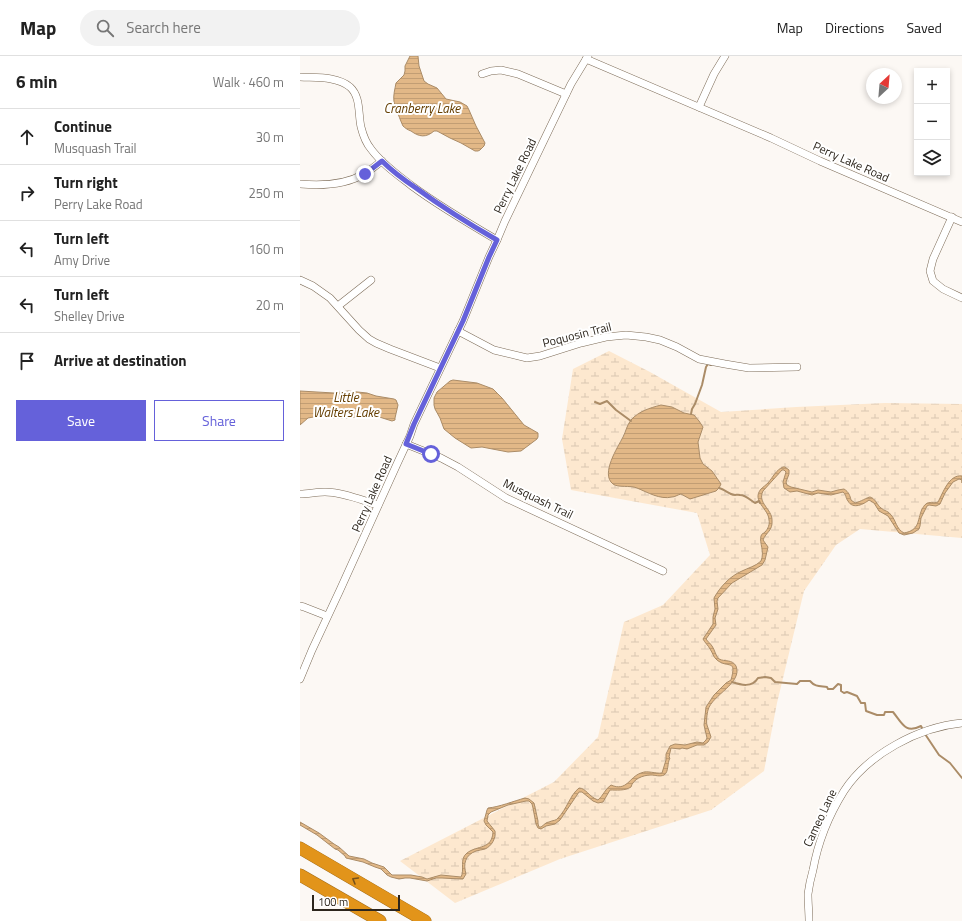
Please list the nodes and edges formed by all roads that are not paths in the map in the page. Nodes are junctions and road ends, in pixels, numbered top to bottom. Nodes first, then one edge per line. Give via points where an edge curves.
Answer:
1 (725, 56) edge
2 (587, 58) edge
3 (482, 74) dead end
4 (300, 76) edge
5 (566, 94) junction
6 (699, 107) junction
7 (382, 161) junction
8 (300, 184) edge
9 (952, 217) junction
10 (962, 222) edge
11 (497, 240) junction
12 (300, 280) edge
13 (371, 280) dead end
14 (962, 298) edge
15 (338, 306) junction
16 (458, 331) junction
17 (797, 367) dead end
18 (440, 368) junction
19 (406, 444) junction
20 (300, 494) edge
21 (378, 505) junction
22 (663, 571) dead end
23 (300, 606) edge
24 (327, 616) junction
25 (300, 679) edge
26 (962, 723) edge
27 (300, 848) edge
28 (300, 875) edge
29 (380, 921) edge
30 (425, 921) edge
31 (810, 921) edge

1 - 6 street
2 - 5 street, Perry Lake Road
2 - 6 street, Perry Lake Road
3 - 5 street via 506,71
4 - 7 street via 343,82 355,92 361,128 371,149
5 - 11 street, Perry Lake Road
6 - 9 street, Perry Lake Road
7 - 8 street via 365,174 349,181
7 - 11 street via 431,199
9 - 10 street, Perry Lake Road
9 - 14 street via 930,271 933,281
11 - 16 street, Perry Lake Road
12 - 15 street via 323,292
13 - 15 street
15 - 18 street via 369,339
16 - 17 street, Poquosin Trail via 494,350 527,358 606,337 626,335 660,340 699,358 725,364 749,368
16 - 18 street, Perry Lake Road
18 - 19 street, Perry Lake Road
19 - 21 street, Perry Lake Road
19 - 22 street, Musquash Trail via 458,467 506,498
20 - 21 street via 335,493
21 - 24 street, Perry Lake Road
23 - 24 street
24 - 25 street, Perry Lake Road
26 - 31 street, Cameo Lane via 920,733 902,742 863,769 844,791 815,854 808,893
30 -> 27 highway
28 - 29 highway

